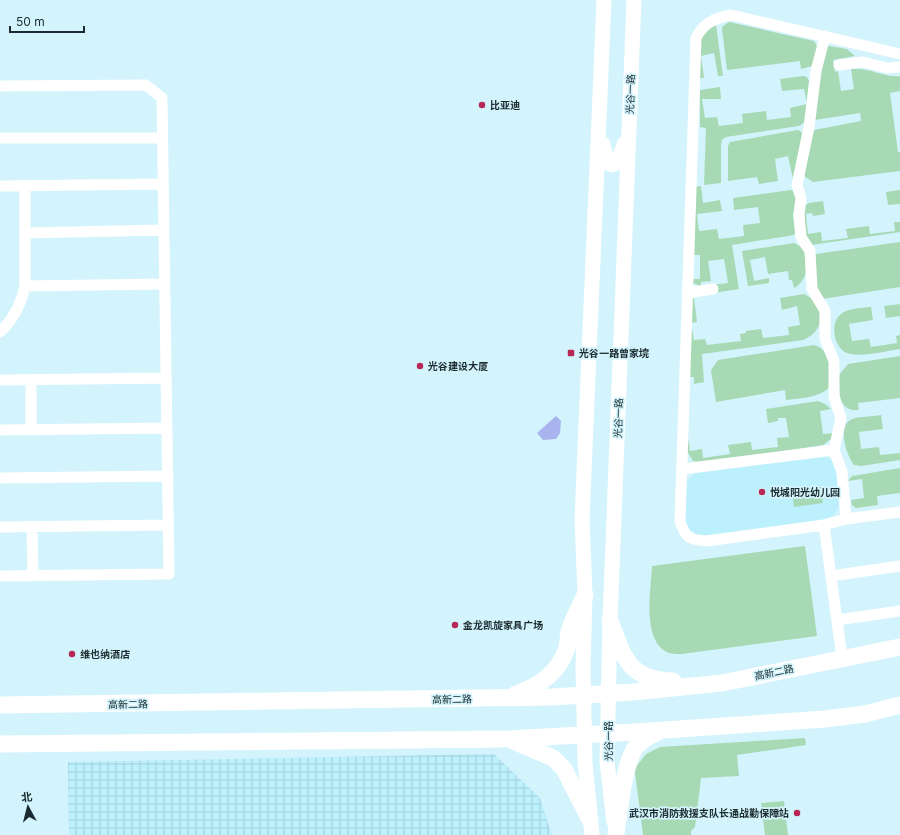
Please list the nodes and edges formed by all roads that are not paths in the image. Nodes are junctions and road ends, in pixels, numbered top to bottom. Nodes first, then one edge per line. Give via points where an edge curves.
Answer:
1 (604, 0) edge
2 (634, 0) edge
3 (825, 36) junction
4 (900, 54) edge
5 (838, 65) dead end
6 (900, 67) edge
7 (0, 86) edge
8 (600, 121) junction
9 (629, 121) junction
10 (0, 138) edge
11 (162, 138) junction
12 (163, 184) junction
13 (25, 185) junction
14 (0, 186) edge
15 (164, 230) junction
16 (25, 233) junction
17 (165, 284) junction
18 (25, 286) junction
19 (713, 289) dead end
20 (687, 293) junction
21 (0, 332) edge
22 (166, 378) junction
23 (0, 380) edge
24 (31, 380) junction
25 (167, 428) junction
26 (0, 430) edge
27 (31, 430) junction
28 (834, 450) junction
29 (682, 469) junction
30 (168, 476) junction
31 (0, 478) edge
32 (900, 512) edge
33 (846, 519) junction
34 (168, 525) junction
35 (824, 525) junction
36 (32, 526) junction
37 (0, 527) edge
38 (900, 566) edge
39 (0, 576) edge
40 (32, 576) junction
41 (831, 576) junction
42 (585, 595) junction
43 (900, 611) edge
44 (837, 620) junction
45 (610, 621) junction
46 (900, 647) edge
47 (842, 658) junction
48 (722, 683) junction
49 (608, 694) junction
50 (583, 696) junction
51 (506, 698) junction
52 (0, 705) edge
53 (900, 705) edge
54 (663, 729) junction
55 (608, 734) junction
56 (584, 735) junction
57 (507, 739) junction
58 (0, 744) edge
59 (591, 827) edge
60 (616, 834) edge

1 - 8 main road
2 - 9 main road, 光谷一路
3 - 4 street
3 - 20 street via 731,15 718,18 700,29 696,38
3 - 28 street via 816,71 798,185 802,198 799,216 801,237 810,250 812,289 825,311 825,339 834,361 834,396 841,418
5 - 6 street via 863,62 887,68
7 - 11 street via 146,85 162,98
8 - 9 main road via 607,162 612,165 618,162 623,150
8 - 42 main road via 582,520
9 - 45 main road, 光谷一路
10 - 11 street
11 - 12 street
12 - 13 street
12 - 15 street
13 - 14 street
13 - 16 street
15 - 16 street
15 - 17 street
16 - 18 street
17 - 18 street
17 - 22 street
18 - 21 street via 18,310
19 - 20 street
20 - 29 street
22 - 24 street
22 - 25 street
23 - 24 street
24 - 27 street
25 - 27 street
25 - 30 street
26 - 27 street
28 - 29 street
28 - 33 street via 842,472
29 - 35 street via 680,521 683,532 693,540 707,541
30 - 31 street
30 - 34 street
32 - 33 street
33 - 35 street
34 - 36 street
34 - 40 street via 169,574
35 - 41 street
36 - 37 street
36 - 40 street
38 - 41 street
39 - 40 street
41 - 44 street
42 - 50 main road
42 - 51 main road via 569,632 567,647 559,666 532,689
43 - 44 street
44 - 47 street
45 - 48 main road via 624,659 638,673 658,681
45 - 49 main road, 光谷一路
46 - 47 main road, 高新二路
47 - 48 main road, 高新二路
48 - 49 main road, 高新二路
49 - 50 main road, 高新二路
49 - 55 main road, 光谷一路
50 - 51 main road, 高新二路
50 - 56 main road
51 - 52 main road, 高新二路
53 - 54 main road via 865,714 825,719
54 - 55 main road
54 - 60 main road via 644,739 635,748 628,763
55 - 56 main road
55 - 60 main road, 光谷一路 via 607,762
56 - 57 main road
56 - 59 main road
57 - 58 main road
57 - 59 main road via 553,758 564,769

